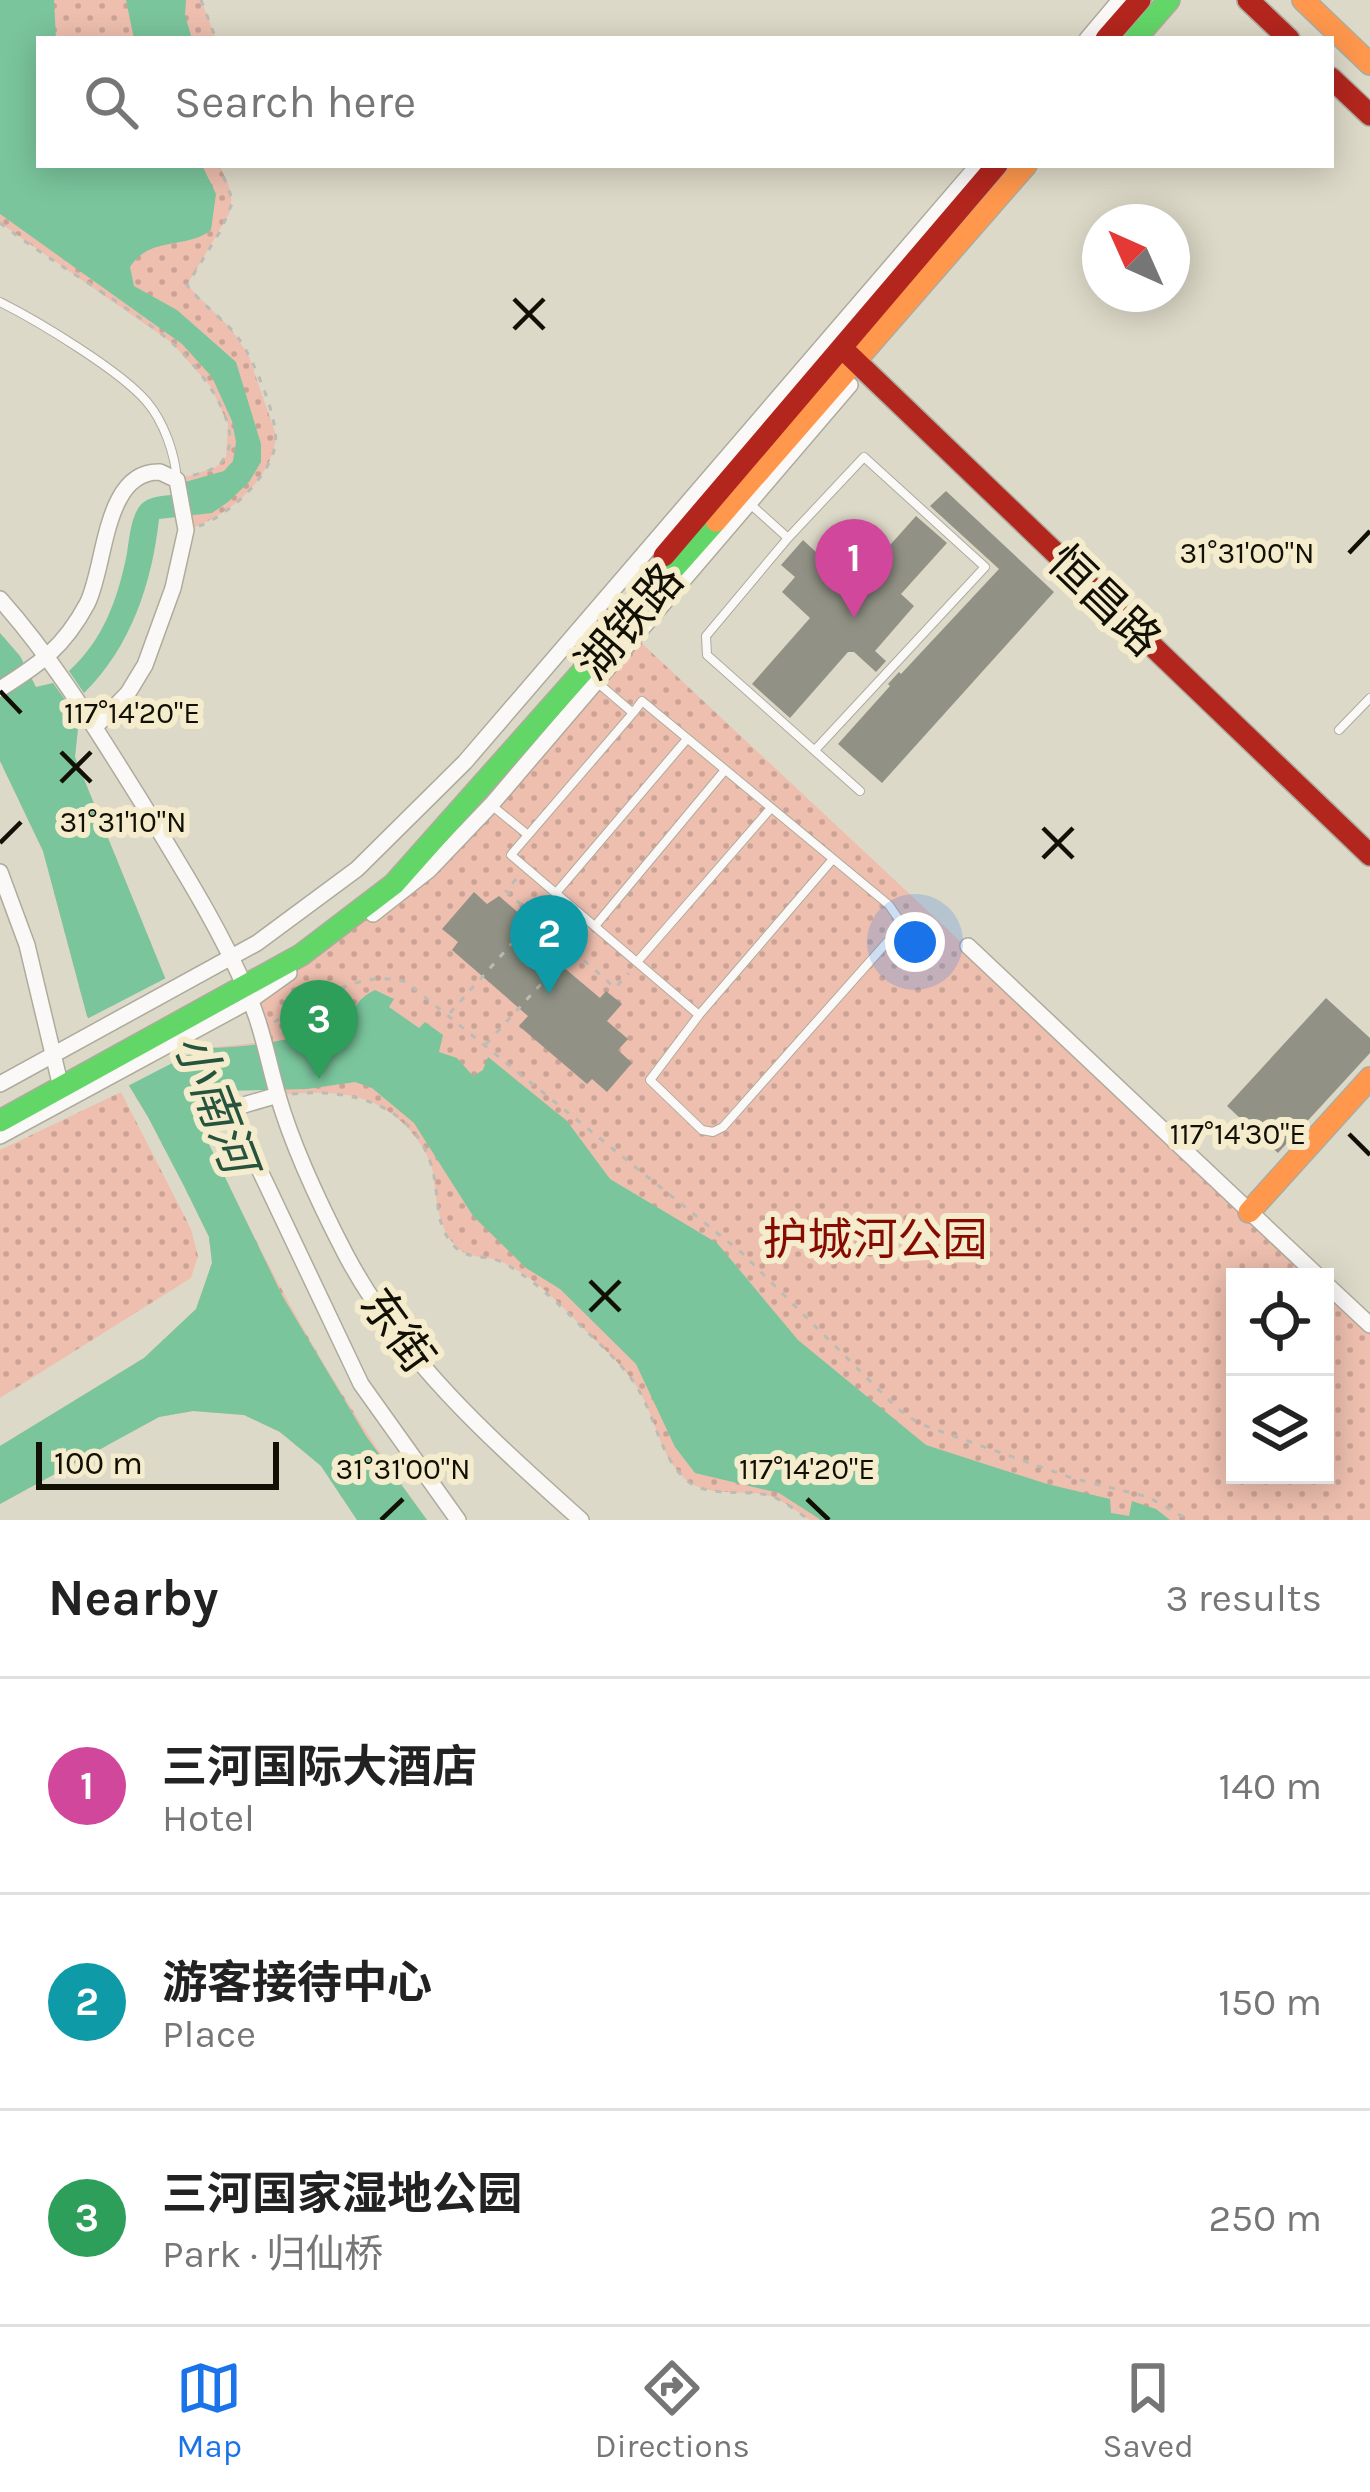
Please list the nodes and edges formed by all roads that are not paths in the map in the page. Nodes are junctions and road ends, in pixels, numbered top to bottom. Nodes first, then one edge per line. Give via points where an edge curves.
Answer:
1 (1120, 0) edge
2 (1140, 0) edge
3 (1169, 0) edge
4 (1184, 0) edge
5 (1247, 0) edge
6 (1303, 0) edge
7 (1090, 36) edge
8 (1109, 36) edge
9 (1138, 36) edge
10 (1153, 36) edge
11 (1286, 36) edge
12 (1370, 64) edge
13 (1334, 81) edge
14 (1370, 115) edge
15 (975, 168) edge
16 (995, 168) edge
17 (1023, 168) edge
18 (1038, 168) edge
19 (0, 302) edge
20 (853, 359) junction
21 (177, 480) junction
22 (744, 499) junction
23 (788, 538) junction
24 (0, 599) edge
25 (49, 658) junction
26 (585, 672) junction
27 (0, 689) edge
28 (1370, 698) edge
29 (633, 713) junction
30 (95, 727) junction
31 (1339, 730) dead end
32 (688, 738) junction
33 (814, 750) junction
34 (725, 770) junction
35 (860, 791) dead end
36 (478, 794) junction
37 (771, 808) junction
38 (528, 835) junction
39 (1370, 855) edge
40 (833, 859) junction
41 (0, 872) edge
42 (556, 893) junction
43 (595, 926) junction
44 (968, 946) dead end
45 (638, 962) junction
46 (241, 981) junction
47 (188, 1011) junction
48 (699, 1015) junction
49 (53, 1054) junction
50 (90, 1075) junction
51 (1370, 1078) edge
52 (59, 1079) junction
53 (0, 1084) edge
54 (278, 1095) junction
55 (0, 1111) edge
56 (0, 1121) edge
57 (0, 1136) edge
58 (1249, 1212) junction
59 (1309, 1268) edge
60 (1334, 1291) edge
61 (1370, 1325) edge
62 (458, 1520) edge
63 (581, 1520) edge

1 - 7 street
2 - 8 main road
3 - 9 main road
4 - 10 street
5 - 11 main road
6 - 12 main road
13 - 14 main road
15 - 46 street via 465,761 357,869 256,943
16 - 20 main road, 湖铁路
17 - 20 main road, 湖铁路
18 - 20 street
19 - 21 lane via 144,398
20 - 22 main road, 湖铁路
20 - 26 main road, 湖铁路
20 - 39 main road, 恒昌路
21 - 25 street via 151,472 118,499 99,577
21 - 30 street via 186,530 173,588 145,665
22 - 23 lane
22 - 26 main road, 湖铁路
23 - 33 lane via 705,646
23 - 33 lane via 864,457 985,567
24 - 25 street, 东街
25 - 27 street
25 - 30 street, 东街
26 - 29 lane
26 - 36 main road, 湖铁路
26 - 36 street
28 - 31 lane
29 - 32 lane via 642,701
29 - 38 lane
30 - 46 street, 东街
32 - 34 lane
32 - 42 lane
33 - 35 lane
34 - 37 lane
34 - 43 lane
36 - 38 lane
36 - 46 main road, 湖铁路
36 - 46 street via 403,893
37 - 40 lane
37 - 45 lane
38 - 42 lane via 511,854
40 - 48 lane
40 - 48 lane via 896,911 897,931 711,1132 650,1080
41 - 49 street
42 - 43 lane
43 - 45 lane
44 - 58 street
45 - 48 lane
46 - 47 main road, 湖铁路
46 - 47 street
46 - 54 street, 东街
47 - 49 street
47 - 50 main road, 湖铁路
49 - 52 street
49 - 53 street
50 - 52 main road
50 - 56 main road
50 - 57 street
51 - 58 main road
52 - 55 main road
54 - 62 street via 233,1114 361,1384
54 - 63 street, 东街 via 348,1259 416,1359
58 - 59 street
60 - 61 street

